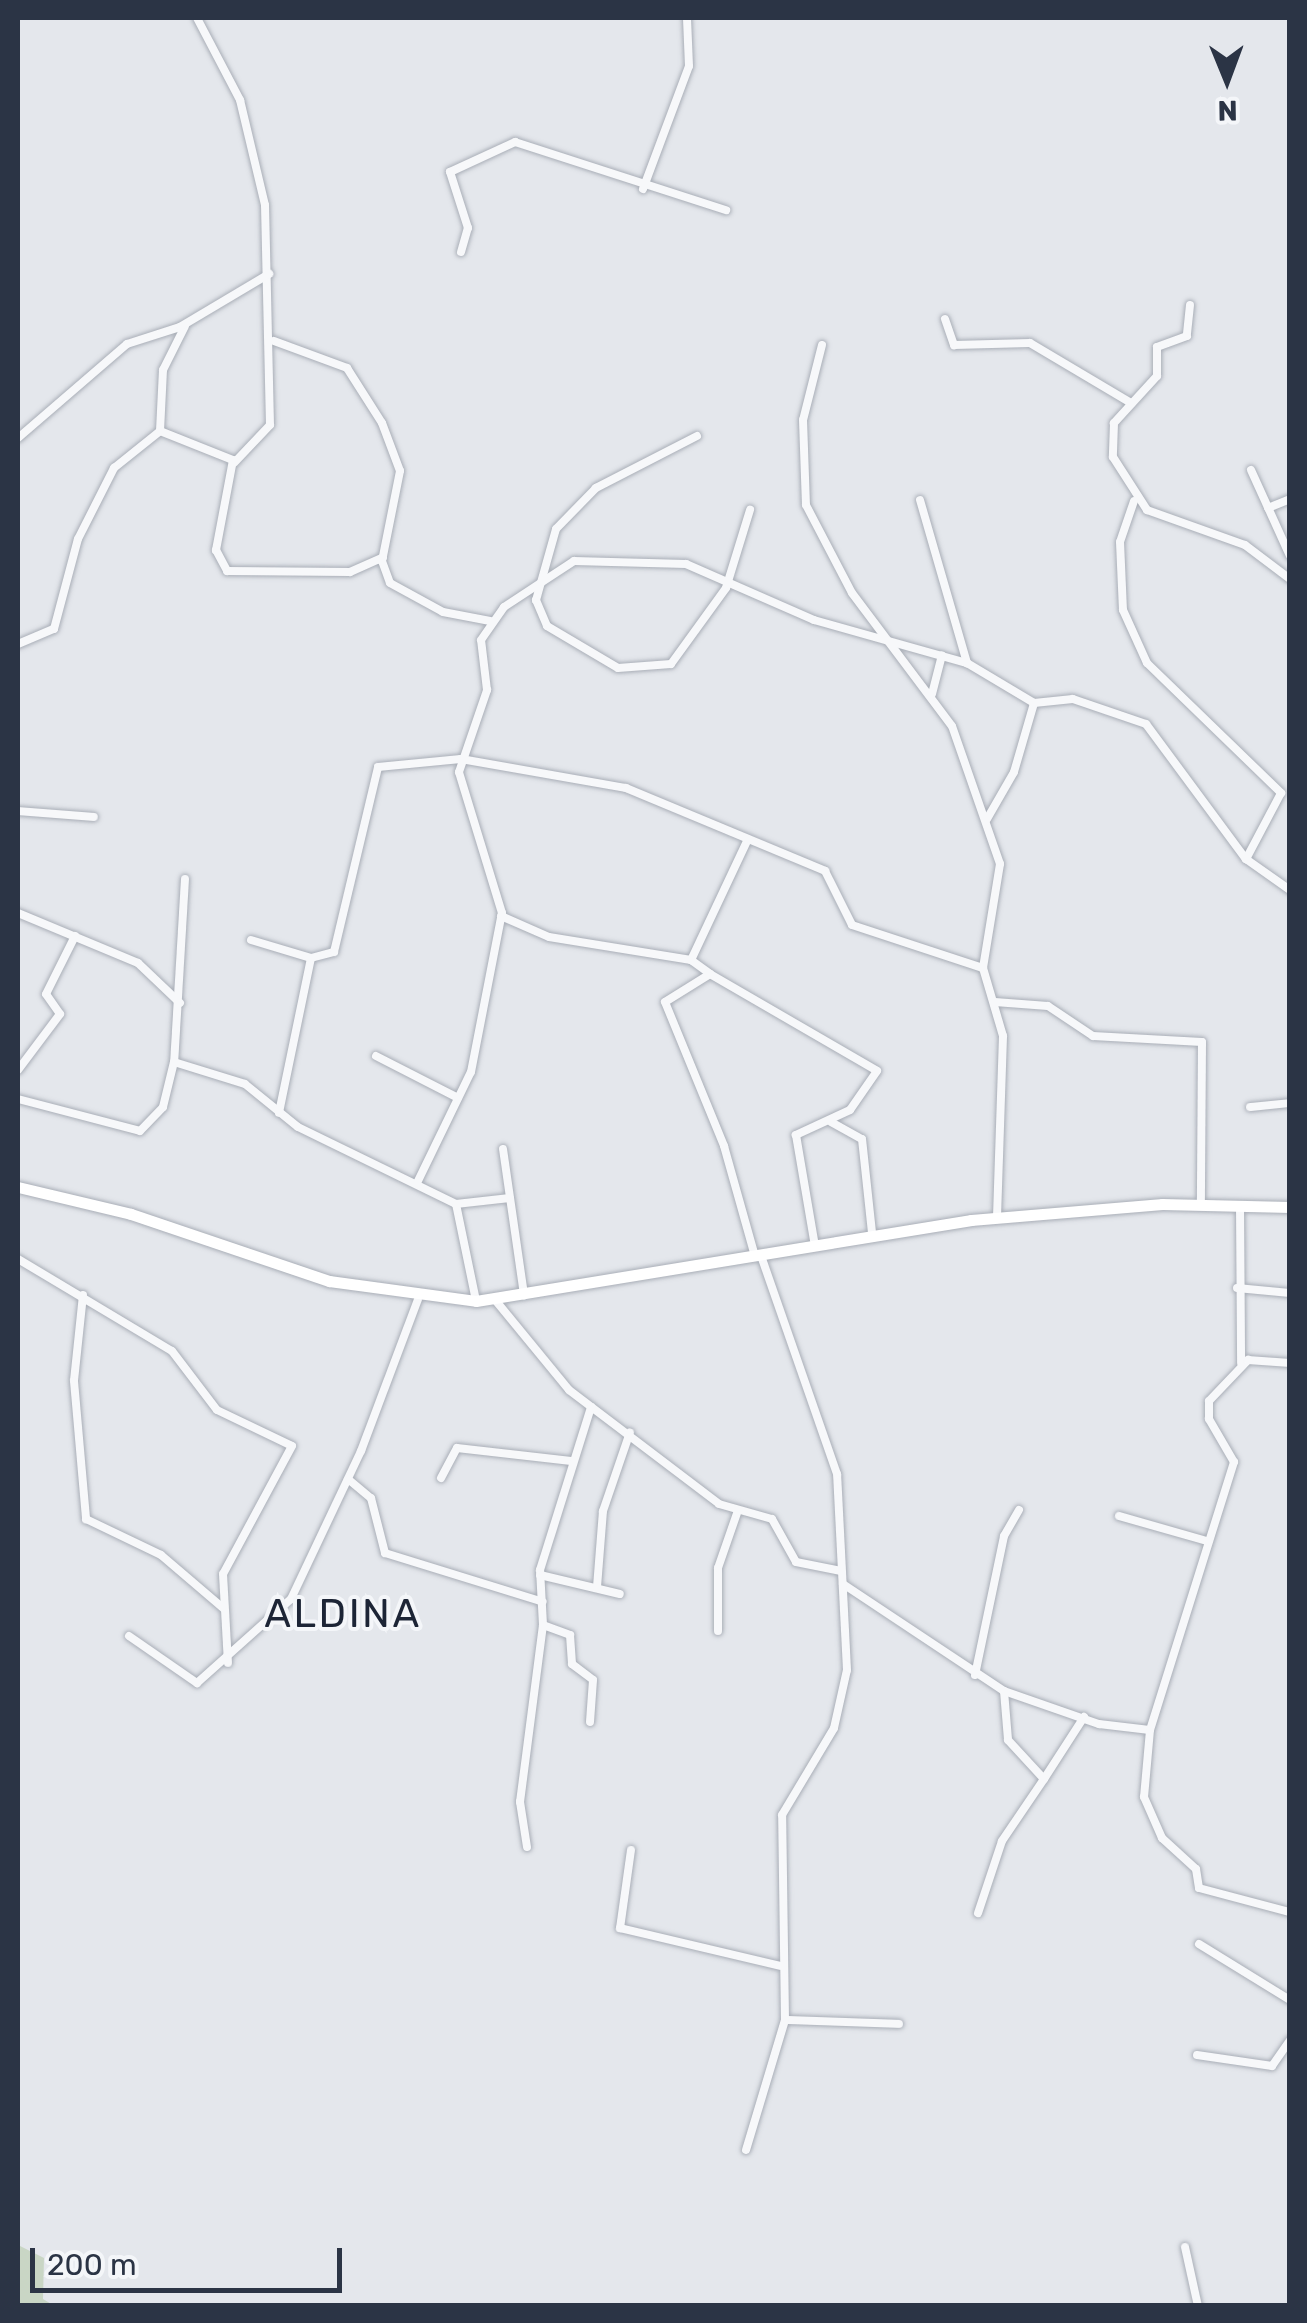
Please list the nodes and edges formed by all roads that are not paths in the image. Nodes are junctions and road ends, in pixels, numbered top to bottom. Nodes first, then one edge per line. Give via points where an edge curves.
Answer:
1 (197, 18) edge
2 (687, 18) edge
3 (644, 190) junction
4 (726, 210) dead end
5 (462, 252) dead end
6 (269, 274) junction
7 (1190, 305) dead end
8 (945, 319) dead end
9 (186, 324) junction
10 (274, 341) junction
11 (822, 345) dead end
12 (1132, 403) junction
13 (160, 430) junction
14 (697, 436) dead end
15 (18, 438) edge
16 (234, 464) junction
17 (1250, 470) dead end
18 (1290, 499) edge
19 (920, 500) dead end
20 (1134, 500) junction
21 (1268, 508) junction
22 (750, 510) dead end
23 (1290, 556) edge
24 (383, 557) junction
25 (729, 576) junction
26 (1290, 579) edge
27 (538, 581) junction
28 (490, 621) junction
29 (891, 641) junction
30 (18, 644) edge
31 (942, 655) junction
32 (967, 663) junction
33 (932, 694) junction
34 (1034, 702) junction
35 (462, 759) junction
36 (18, 811) edge
37 (94, 818) dead end
38 (987, 819) junction
39 (748, 839) junction
40 (1246, 859) junction
41 (185, 878) dead end
42 (1290, 890) edge
43 (18, 913) edge
44 (501, 916) junction
45 (75, 936) junction
46 (251, 940) dead end
47 (311, 958) junction
48 (691, 960) junction
49 (983, 968) junction
50 (710, 974) junction
51 (995, 1002) junction
52 (180, 1003) junction
53 (376, 1056) dead end
54 (174, 1062) junction
55 (18, 1070) edge
56 (458, 1098) junction
57 (18, 1099) edge
58 (1290, 1104) edge
59 (1250, 1107) dead end
60 (280, 1113) junction
61 (831, 1122) junction
62 (503, 1149) dead end
63 (417, 1183) junction
64 (18, 1188) edge
65 (510, 1198) junction
66 (1201, 1203) junction
67 (456, 1204) junction
68 (1240, 1206) junction
69 (1290, 1208) edge
70 (997, 1217) junction
71 (872, 1233) junction
72 (815, 1246) junction
73 (18, 1259) edge
74 (759, 1260) junction
75 (1237, 1288) junction
76 (1290, 1294) edge
77 (524, 1295) junction
78 (83, 1296) junction
79 (418, 1299) junction
80 (476, 1301) junction
81 (496, 1301) junction
82 (1241, 1363) junction
83 (1290, 1364) edge
84 (591, 1407) junction
85 (630, 1432) junction
86 (571, 1460) junction
87 (442, 1478) dead end
88 (348, 1480) junction
89 (1020, 1510) dead end
90 (737, 1514) junction
91 (1118, 1516) dead end
92 (1207, 1541) junction
93 (840, 1571) junction
94 (540, 1575) junction
95 (842, 1584) junction
96 (597, 1588) junction
97 (620, 1594) dead end
98 (543, 1602) junction
99 (223, 1608) junction
100 (544, 1625) junction
101 (718, 1632) dead end
102 (128, 1636) dead end
103 (976, 1651) junction
104 (957, 1652) junction
105 (228, 1663) junction
106 (975, 1675) junction
107 (1004, 1691) junction
108 (1084, 1717) junction
109 (590, 1722) dead end
110 (1150, 1730) junction
111 (1044, 1779) junction
112 (526, 1847) dead end
113 (630, 1850) dead end
114 (1290, 1912) edge
115 (978, 1913) dead end
116 (1199, 1944) dead end
117 (781, 1966) junction
118 (1290, 2000) edge
119 (784, 2020) junction
120 (899, 2024) dead end
121 (1290, 2040) edge
122 (1198, 2055) dead end
123 (746, 2150) dead end
124 (1185, 2247) dead end
125 (1198, 2306) edge

1 - 6 street via 231,78 257,160
2 - 3 street via 689,66
3 - 4 street
3 - 5 street via 533,142 485,150 450,172 468,228
6 - 9 street
6 - 10 street
7 - 12 street via 1188,336 1157,347 1157,376
8 - 12 street via 954,345 1030,344
9 - 13 street via 163,370
9 - 15 street via 127,344
10 - 16 street via 270,430
10 - 24 street via 347,368 375,410 402,495
11 - 29 street via 803,420 806,504 852,594
12 - 20 street via 1114,423 1110,446
13 - 16 street
13 - 30 street via 114,468 78,539 54,629
14 - 27 street via 579,502 556,529
16 - 24 street via 216,550 226,571 350,572
17 - 21 street
18 - 21 street
19 - 32 street
20 - 26 street via 1245,544
20 - 40 street via 1120,542 1123,610 1147,663 1281,793
21 - 23 street
22 - 25 street
24 - 28 street via 390,584 412,600
25 - 27 street via 622,556 574,562
25 - 27 street via 687,652 636,672 564,642 541,613
25 - 29 street via 814,620
27 - 28 street
28 - 35 street via 480,650 486,690
29 - 31 street
29 - 33 street
31 - 32 street
31 - 33 street
32 - 34 street
33 - 38 street
34 - 38 street via 1014,772
34 - 40 street via 1086,702 1146,724
35 - 39 street via 626,788
35 - 44 street via 463,802
35 - 47 street via 378,767 332,958
36 - 37 street
38 - 49 street via 1000,886
39 - 48 street
39 - 49 street via 830,874 852,924
40 - 42 street
41 - 52 street
43 - 45 street
44 - 48 street via 549,937 649,946
44 - 56 street
45 - 52 street via 138,963
45 - 55 street via 46,994 60,1014
46 - 47 street
47 - 60 street
48 - 50 street
49 - 51 street
50 - 61 street via 873,1065 872,1087
50 - 74 street via 665,1002 724,1146
51 - 66 street via 1048,1006 1093,1036 1202,1042
51 - 70 street via 1003,1036
52 - 54 street
53 - 56 street
54 - 57 street via 162,1107 140,1131
54 - 60 street via 232,1078
56 - 63 street
58 - 59 street
60 - 63 street
61 - 71 street via 862,1139
61 - 72 street via 794,1139
62 - 65 street
63 - 67 street
64 - 79 street via 131,1214 301,1274
65 - 67 street
65 - 77 street
66 - 68 street
66 - 70 street
67 - 80 street
68 - 69 street
68 - 75 street
70 - 71 street
71 - 72 street
72 - 74 street
73 - 78 street
74 - 77 street
74 - 93 street via 832,1455
75 - 76 street
75 - 82 street
77 - 81 street
78 - 99 street via 74,1381 86,1520 161,1556
78 - 99 street via 172,1351 217,1410 292,1446 224,1571
79 - 80 street
79 - 88 street
80 - 81 street
81 - 84 street via 540,1366
82 - 83 street
82 - 92 street via 1206,1411 1235,1457
84 - 85 street
84 - 86 street
85 - 90 street
85 - 96 street via 603,1510
86 - 87 street via 457,1448
86 - 94 street
88 - 98 street via 369,1494 385,1553
88 - 105 street via 297,1590
89 - 103 street via 1004,1536 994,1616
90 - 93 street via 772,1519 796,1562
90 - 101 street via 718,1568
91 - 92 street
92 - 110 street
93 - 95 street
94 - 96 street
94 - 98 street
95 - 104 street
95 - 117 street via 847,1670 838,1714 782,1815 789,1881
96 - 97 street
98 - 100 street
99 - 105 street
100 - 109 street via 570,1635 572,1664 593,1680
100 - 112 street via 520,1802
102 - 105 street via 187,1683
103 - 104 street
103 - 106 street
104 - 106 street
106 - 107 street
107 - 108 street
107 - 111 street via 1008,1740
108 - 110 street
108 - 111 street
110 - 114 street via 1142,1790 1162,1838 1196,1869 1199,1888
111 - 115 street via 1002,1842
113 - 117 street via 623,1930
116 - 118 street
117 - 119 street
119 - 120 street
119 - 123 street
121 - 122 street via 1272,2066
124 - 125 street

